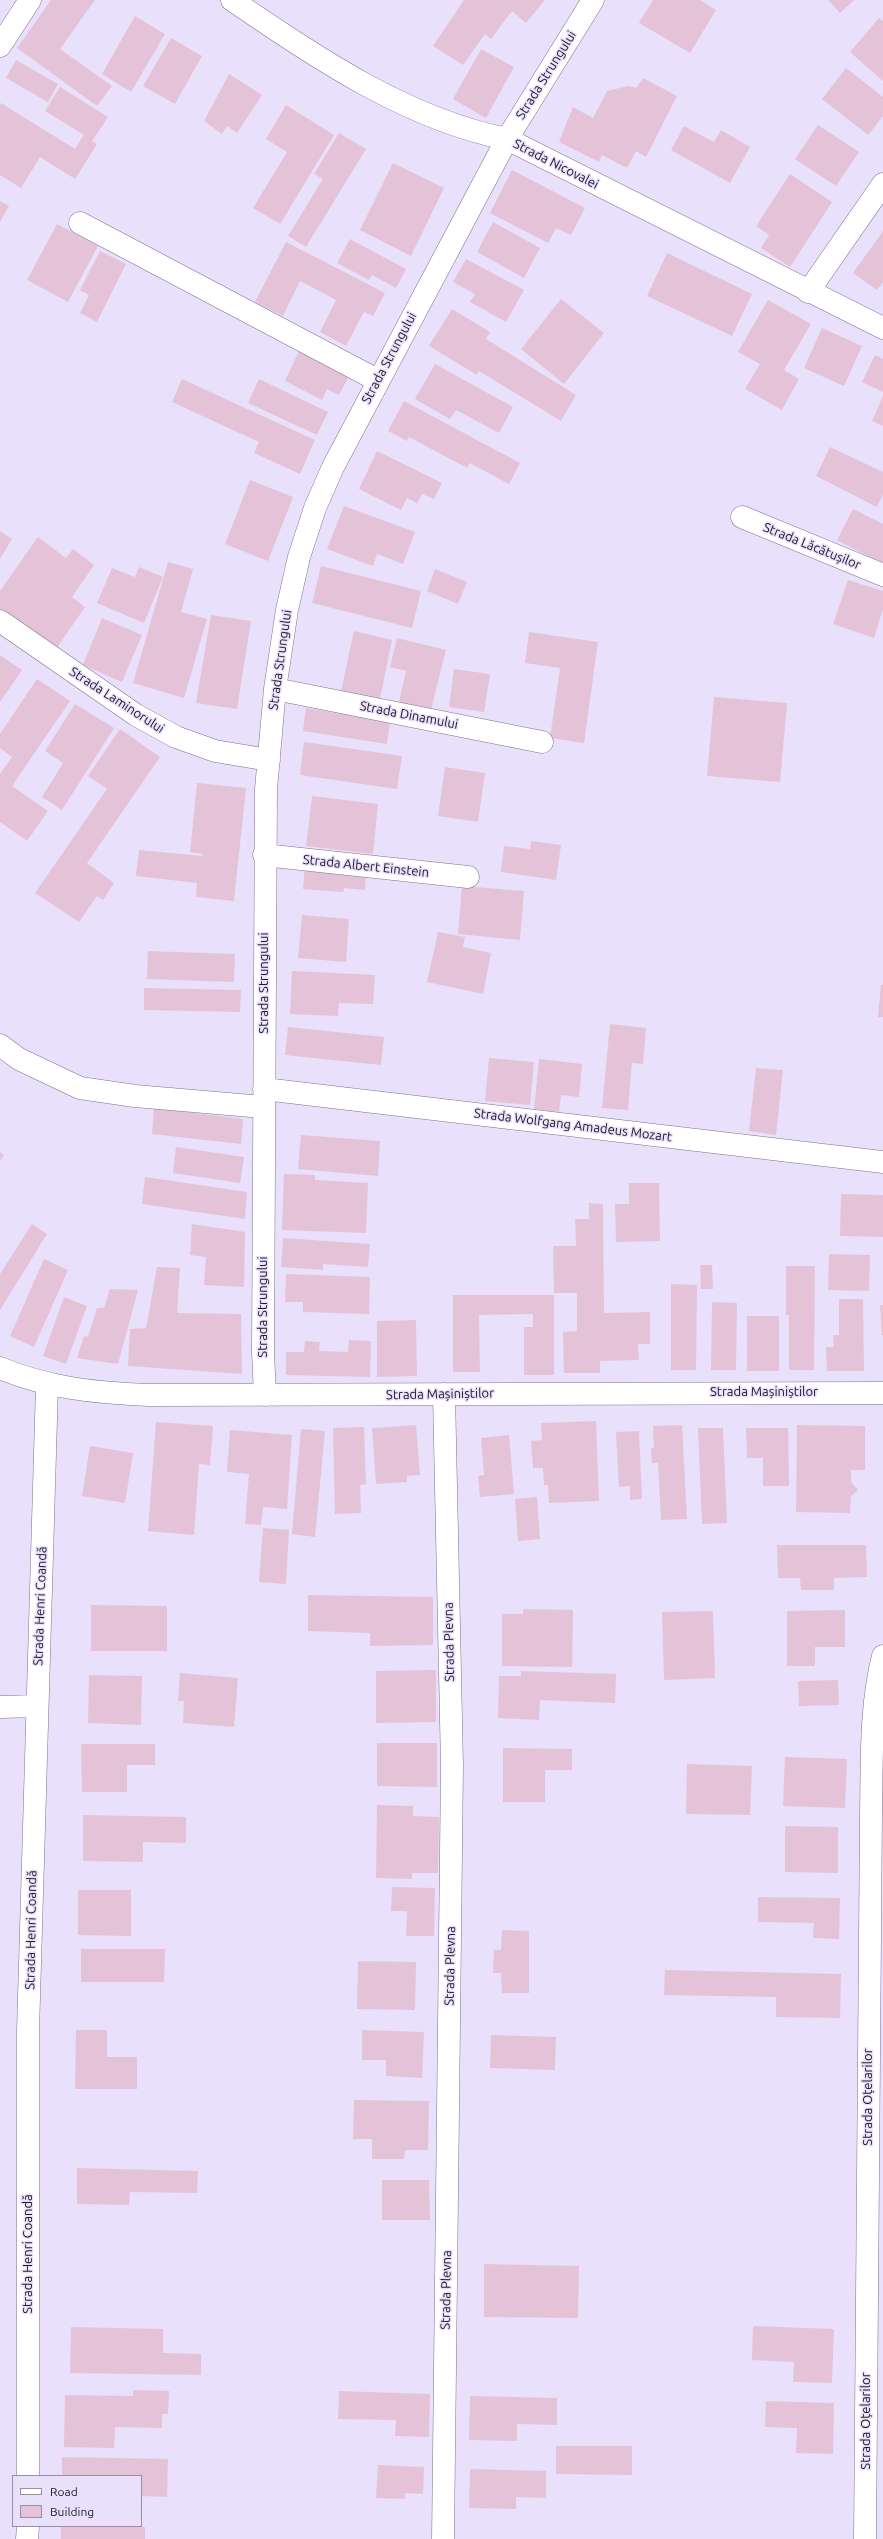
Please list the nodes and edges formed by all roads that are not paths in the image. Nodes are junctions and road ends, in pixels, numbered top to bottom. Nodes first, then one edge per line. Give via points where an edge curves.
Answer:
1 (30, 0) edge
2 (232, 0) edge
3 (593, 0) edge
4 (0, 46) edge
5 (506, 139) junction
6 (883, 184) edge
7 (80, 223) dead end
8 (808, 292) junction
9 (883, 328) edge
10 (377, 380) junction
11 (742, 517) dead end
12 (883, 575) edge
13 (0, 621) edge
14 (275, 689) junction
15 (542, 742) dead end
16 (269, 760) junction
17 (264, 855) junction
18 (468, 877) dead end
19 (0, 1045) edge
20 (264, 1098) junction
21 (883, 1162) edge
22 (0, 1368) edge
23 (47, 1385) junction
24 (883, 1393) edge
25 (444, 1394) junction
26 (265, 1395) junction
27 (883, 1656) edge
28 (36, 1706) junction
29 (0, 1707) edge
30 (877, 1814) edge
31 (875, 2343) edge
32 (28, 2475) edge
33 (28, 2527) edge
34 (27, 2539) edge
35 (443, 2539) edge
36 (865, 2539) edge

1 - 4 street
2 - 5 street, Strada Nicovalei via 295,43 367,86 473,132
3 - 5 street, Strada Strungului
5 - 8 street, Strada Nicovalei
5 - 10 street, Strada Strungului
6 - 8 street
7 - 10 street
8 - 9 street, Strada Nicovalei
10 - 14 street, Strada Strungului via 333,467 308,529 287,610
11 - 12 street, Strada Lăcătușilor
13 - 16 street, Strada Laminorului via 136,715 176,737 215,751
14 - 15 street, Strada Dinamului
14 - 16 street, Strada Strungului
16 - 17 street, Strada Strungului
17 - 18 street, Strada Albert Einstein
17 - 20 street, Strada Strungului
19 - 20 street, Strada Wolfgang Amadeus Mozart via 19,1059 80,1088 135,1096
20 - 21 street, Strada Wolfgang Amadeus Mozart
20 - 26 street, Strada Strungului via 262,1352
22 - 23 street, Strada Mașiniștilor
23 - 26 street, Strada Mașiniștilor via 97,1393
23 - 28 street, Strada Henri Coandă
24 - 25 street, Strada Mașiniștilor
25 - 26 street, Strada Mașiniștilor
25 - 35 street, Strada Plevna via 452,1766
27 - 30 street, Strada Oțelarilor via 874,1717
28 - 29 street
28 - 32 street, Strada Henri Coandă via 28,2031
30 - 31 street, Strada Oțelarilor
31 - 36 street, Strada Oțelarilor
33 - 34 street

